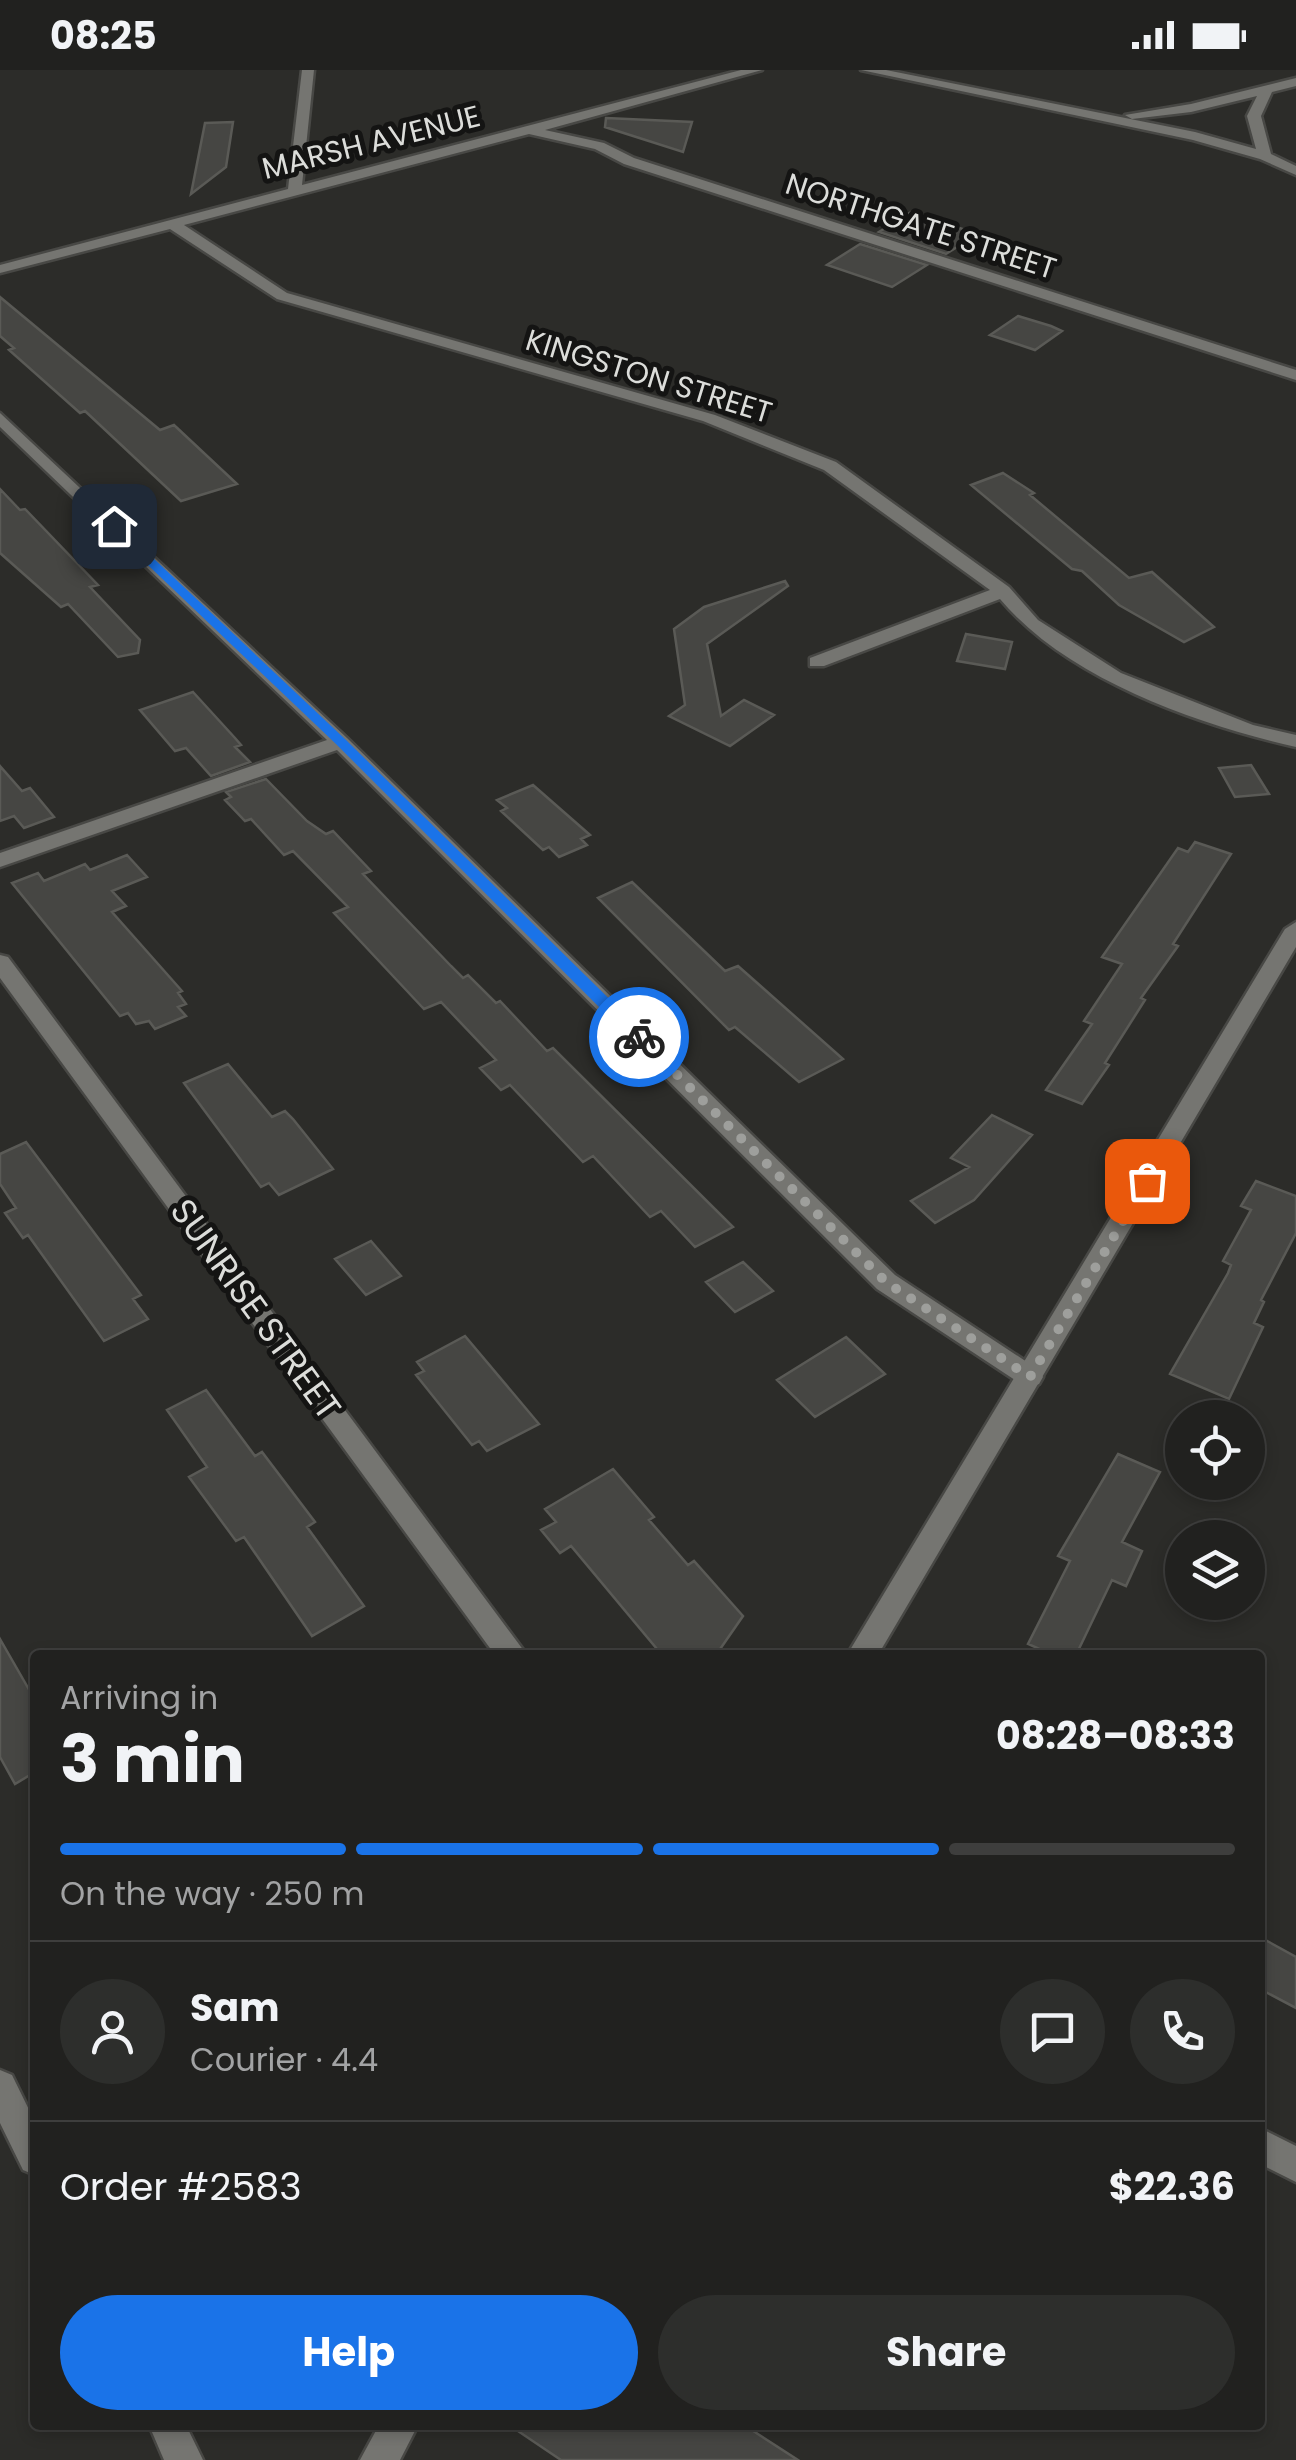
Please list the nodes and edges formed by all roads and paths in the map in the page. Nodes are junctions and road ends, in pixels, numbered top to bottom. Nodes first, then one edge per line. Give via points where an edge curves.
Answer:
1 (308, 70) edge
2 (681, 70) edge
3 (756, 70) edge
4 (866, 70) edge
5 (1296, 82) edge
6 (690, 88) junction
7 (1266, 90) junction
8 (1107, 117) junction
9 (530, 130) junction
10 (1264, 156) junction
11 (1296, 171) edge
12 (295, 190) junction
13 (171, 223) junction
14 (0, 269) edge
15 (1296, 375) edge
16 (0, 418) edge
17 (1004, 591) junction
18 (817, 662) dead end
19 (1296, 741) edge
20 (340, 742) junction
21 (0, 860) edge
22 (1296, 929) edge
23 (1290, 956) edge
24 (0, 962) edge
25 (1030, 1377) junction
26 (508, 1650) edge
27 (865, 1650) edge
28 (0, 2087) edge
29 (1265, 2147) edge
30 (30, 2148) edge
31 (1296, 2165) edge
32 (169, 2430) edge
33 (397, 2430) edge
34 (184, 2460) edge
35 (378, 2460) edge

1 - 12 street
2 - 6 street
3 - 6 street, MARSH AVENUE
4 - 8 street
5 - 7 street
6 - 9 street, MARSH AVENUE
7 - 8 street via 1162,113
7 - 10 street via 1254,116
8 - 10 street
9 - 12 street, MARSH AVENUE
9 - 15 street, NORTHGATE STREET via 599,146
10 - 11 street
12 - 13 street, MARSH AVENUE
13 - 14 street, MARSH AVENUE
13 - 17 street, KINGSTON STREET via 282,296 709,418 830,466
16 - 20 street
17 - 18 street
17 - 19 street, KINGSTON STREET via 1031,624 1114,676 1247,730
20 - 21 street
20 - 25 street via 886,1282
22 - 23 street
23 - 25 street
24 - 26 street, SUNRISE STREET
25 - 27 street
28 - 30 street
29 - 31 street
32 - 34 street
33 - 35 street

